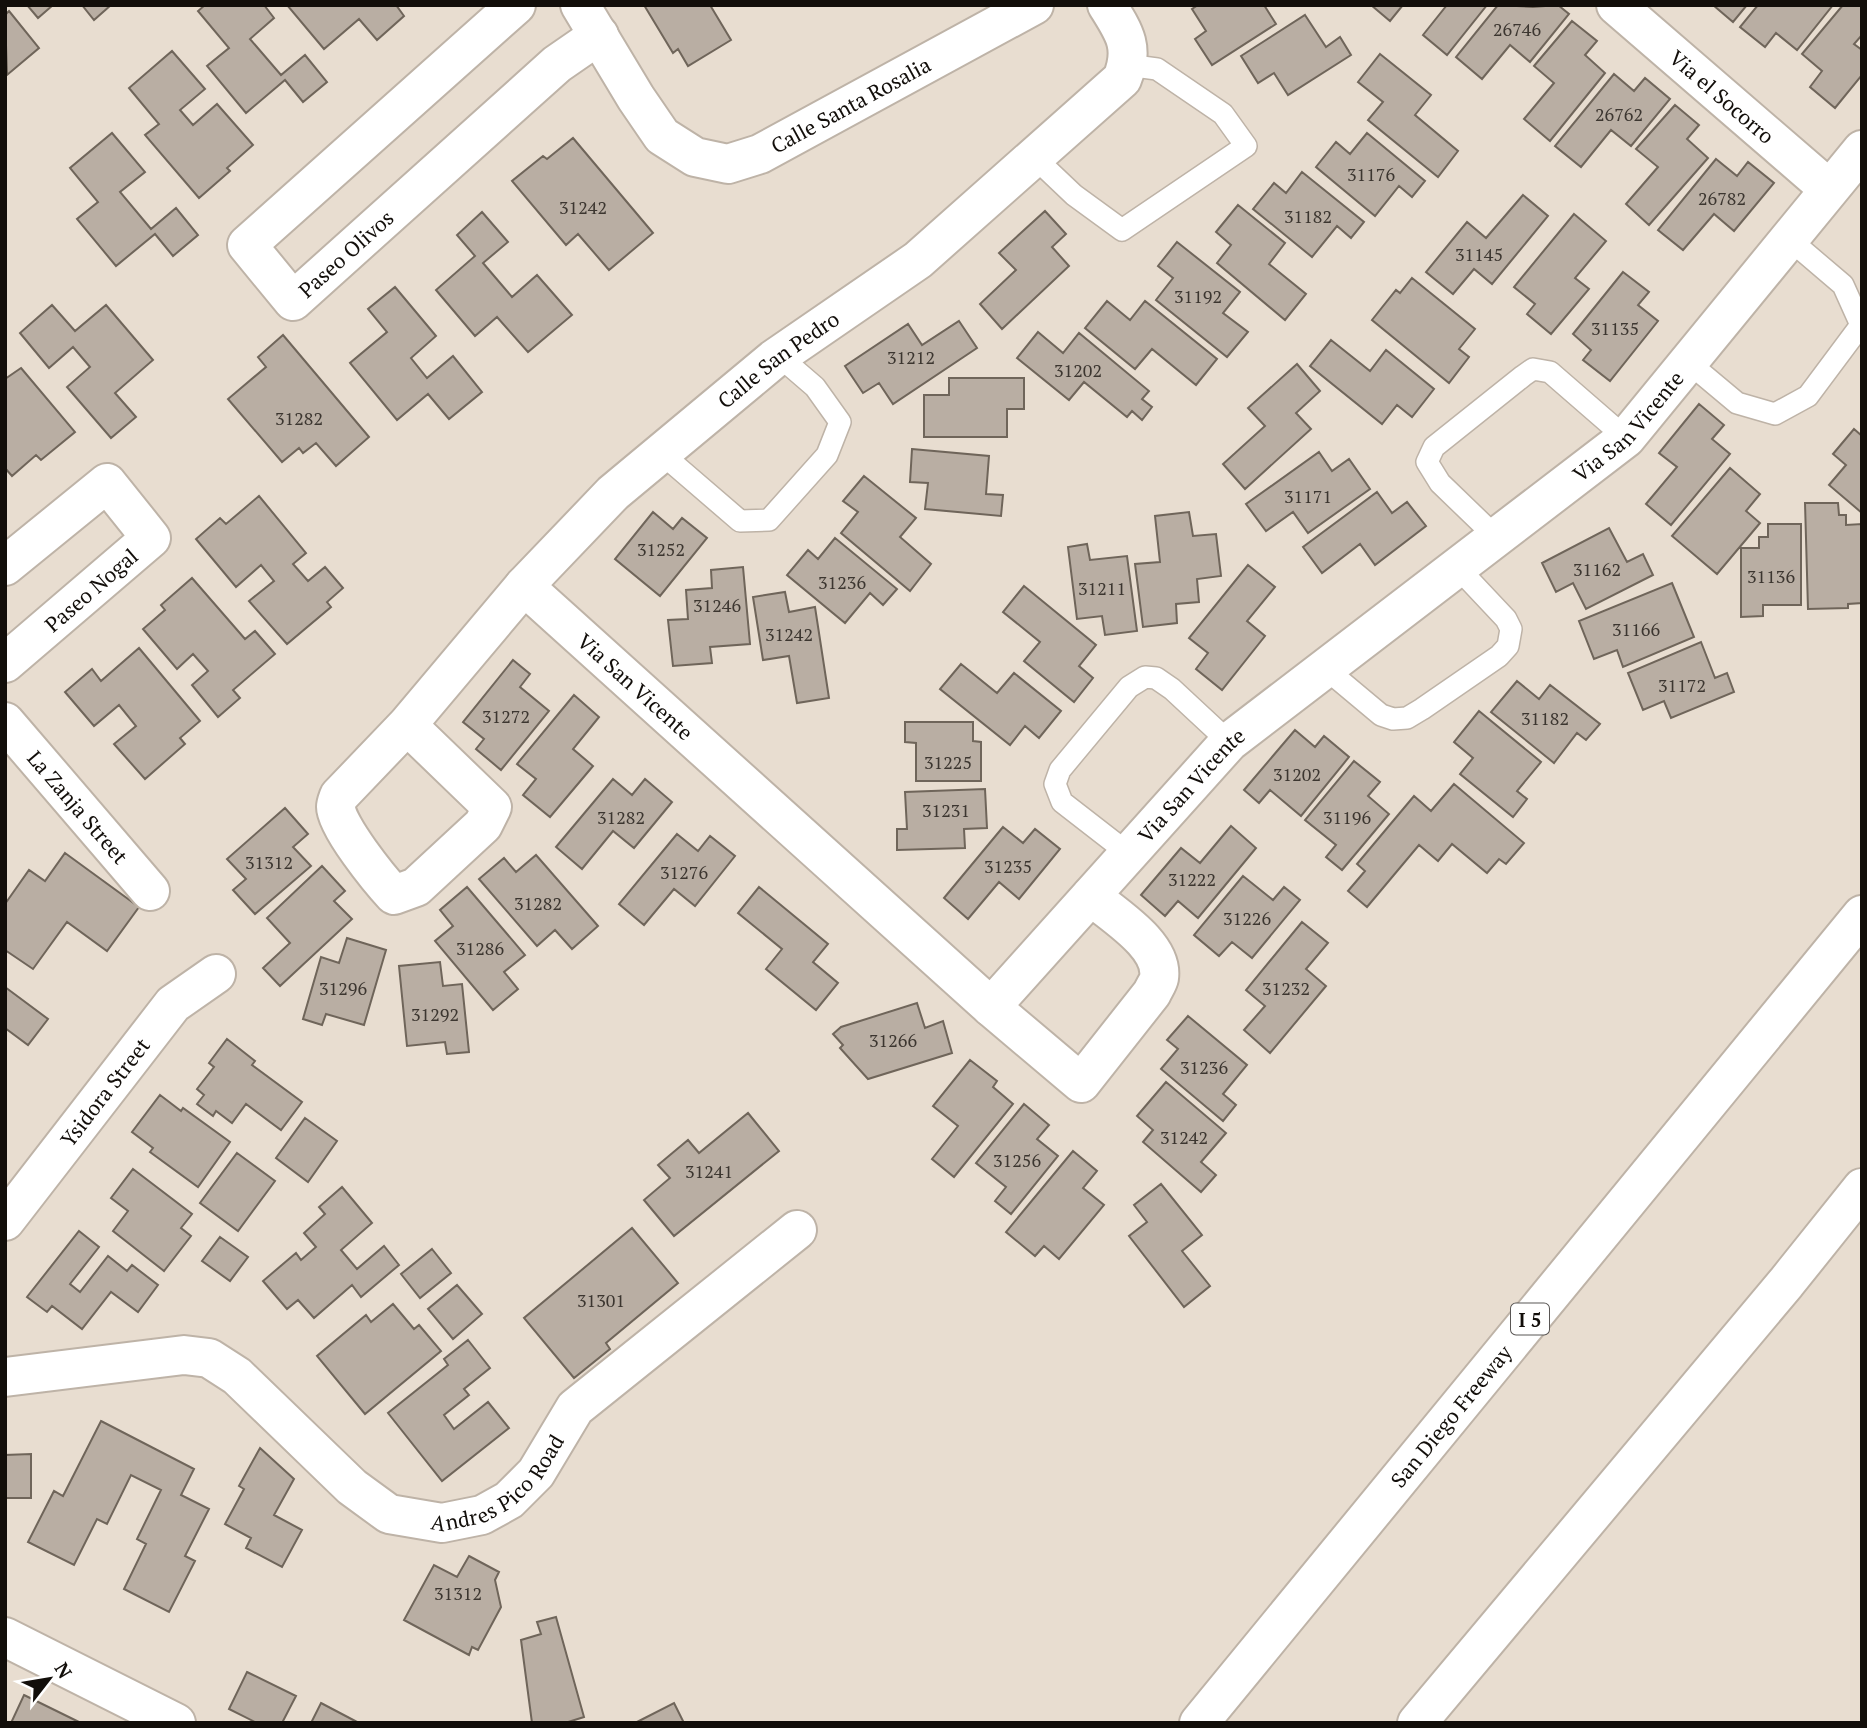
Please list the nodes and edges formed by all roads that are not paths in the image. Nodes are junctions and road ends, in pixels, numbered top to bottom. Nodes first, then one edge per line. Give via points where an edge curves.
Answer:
1 (516, 5) edge
2 (1034, 5) edge
3 (1107, 5) edge
4 (1616, 5) edge
5 (589, 20) edge
6 (1127, 65) junction
7 (1862, 150) edge
8 (1034, 157) junction
9 (1829, 189) junction
10 (1789, 239) junction
11 (779, 356) junction
12 (1688, 362) junction
13 (1626, 438) junction
14 (662, 453) junction
15 (1497, 538) junction
16 (5, 566) edge
17 (1458, 568) junction
18 (524, 586) junction
19 (5, 663) edge
20 (1326, 669) junction
21 (407, 724) dead end
22 (10, 739) edge
23 (1229, 742) junction
24 (1129, 854) junction
25 (150, 891) dead end
26 (1091, 896) junction
27 (1862, 915) edge
28 (216, 974) dead end
29 (991, 1007) junction
30 (1862, 1188) edge
31 (5, 1222) edge
32 (797, 1230) dead end
33 (5, 1377) edge
34 (5, 1637) edge
35 (176, 1723) edge
36 (1199, 1723) edge
37 (1417, 1723) edge

1 - 5 main road, Paseo Olivos via 247,245 293,301 557,64
2 - 5 main road, Calle Santa Rosalia via 760,155 728,164 695,157 662,135
3 - 6 main road via 1126,35
4 - 9 main road, Via el Socorro
6 - 8 main road, Calle San Pedro via 1122,79
6 - 8 lane via 1157,69 1223,114 1246,146 1122,230 1074,195
7 - 9 main road, Via San Vicente
8 - 11 main road, Calle San Pedro via 918,260
9 - 10 main road, Via San Vicente
10 - 12 main road, Via San Vicente
10 - 12 lane via 1843,285 1861,325 1808,396 1775,414 1737,402
11 - 14 main road, Calle San Pedro
11 - 14 lane via 815,387 840,422 827,455 769,520 740,521
12 - 13 main road, Via San Vicente
13 - 15 main road, Via San Vicente
13 - 15 lane via 1550,372 1533,369 1458,426 1434,447 1427,461 1440,483
14 - 18 main road, Calle San Pedro via 613,493
15 - 17 main road, Via San Vicente
16 - 19 main road, Paseo Nogal via 107,483 151,538
17 - 20 main road, Via San Vicente
17 - 20 lane via 1511,629 1508,646 1499,656 1422,709 1393,719 1381,715
18 - 21 main road, Calle San Pedro
18 - 29 main road, Via San Vicente
20 - 23 main road, Via San Vicente
22 - 25 main road, La Zanja Street
23 - 24 main road, Via San Vicente
23 - 24 lane via 1156,678 1145,677 1129,687 1059,770 1055,784 1062,802
24 - 26 main road, Via San Vicente
26 - 29 main road, Via San Vicente
26 - 29 main road via 1150,946 1158,962 1159,979 1081,1083
27 - 36 main road, San Diego Freeway / I 5
28 - 31 main road, Ysidora Street via 173,1004
30 - 37 main road
32 - 33 main road, Andres Pico Road via 575,1408 536,1473 509,1500 482,1515 442,1523 389,1514 352,1487 237,1376 209,1358 184,1355
34 - 35 main road

